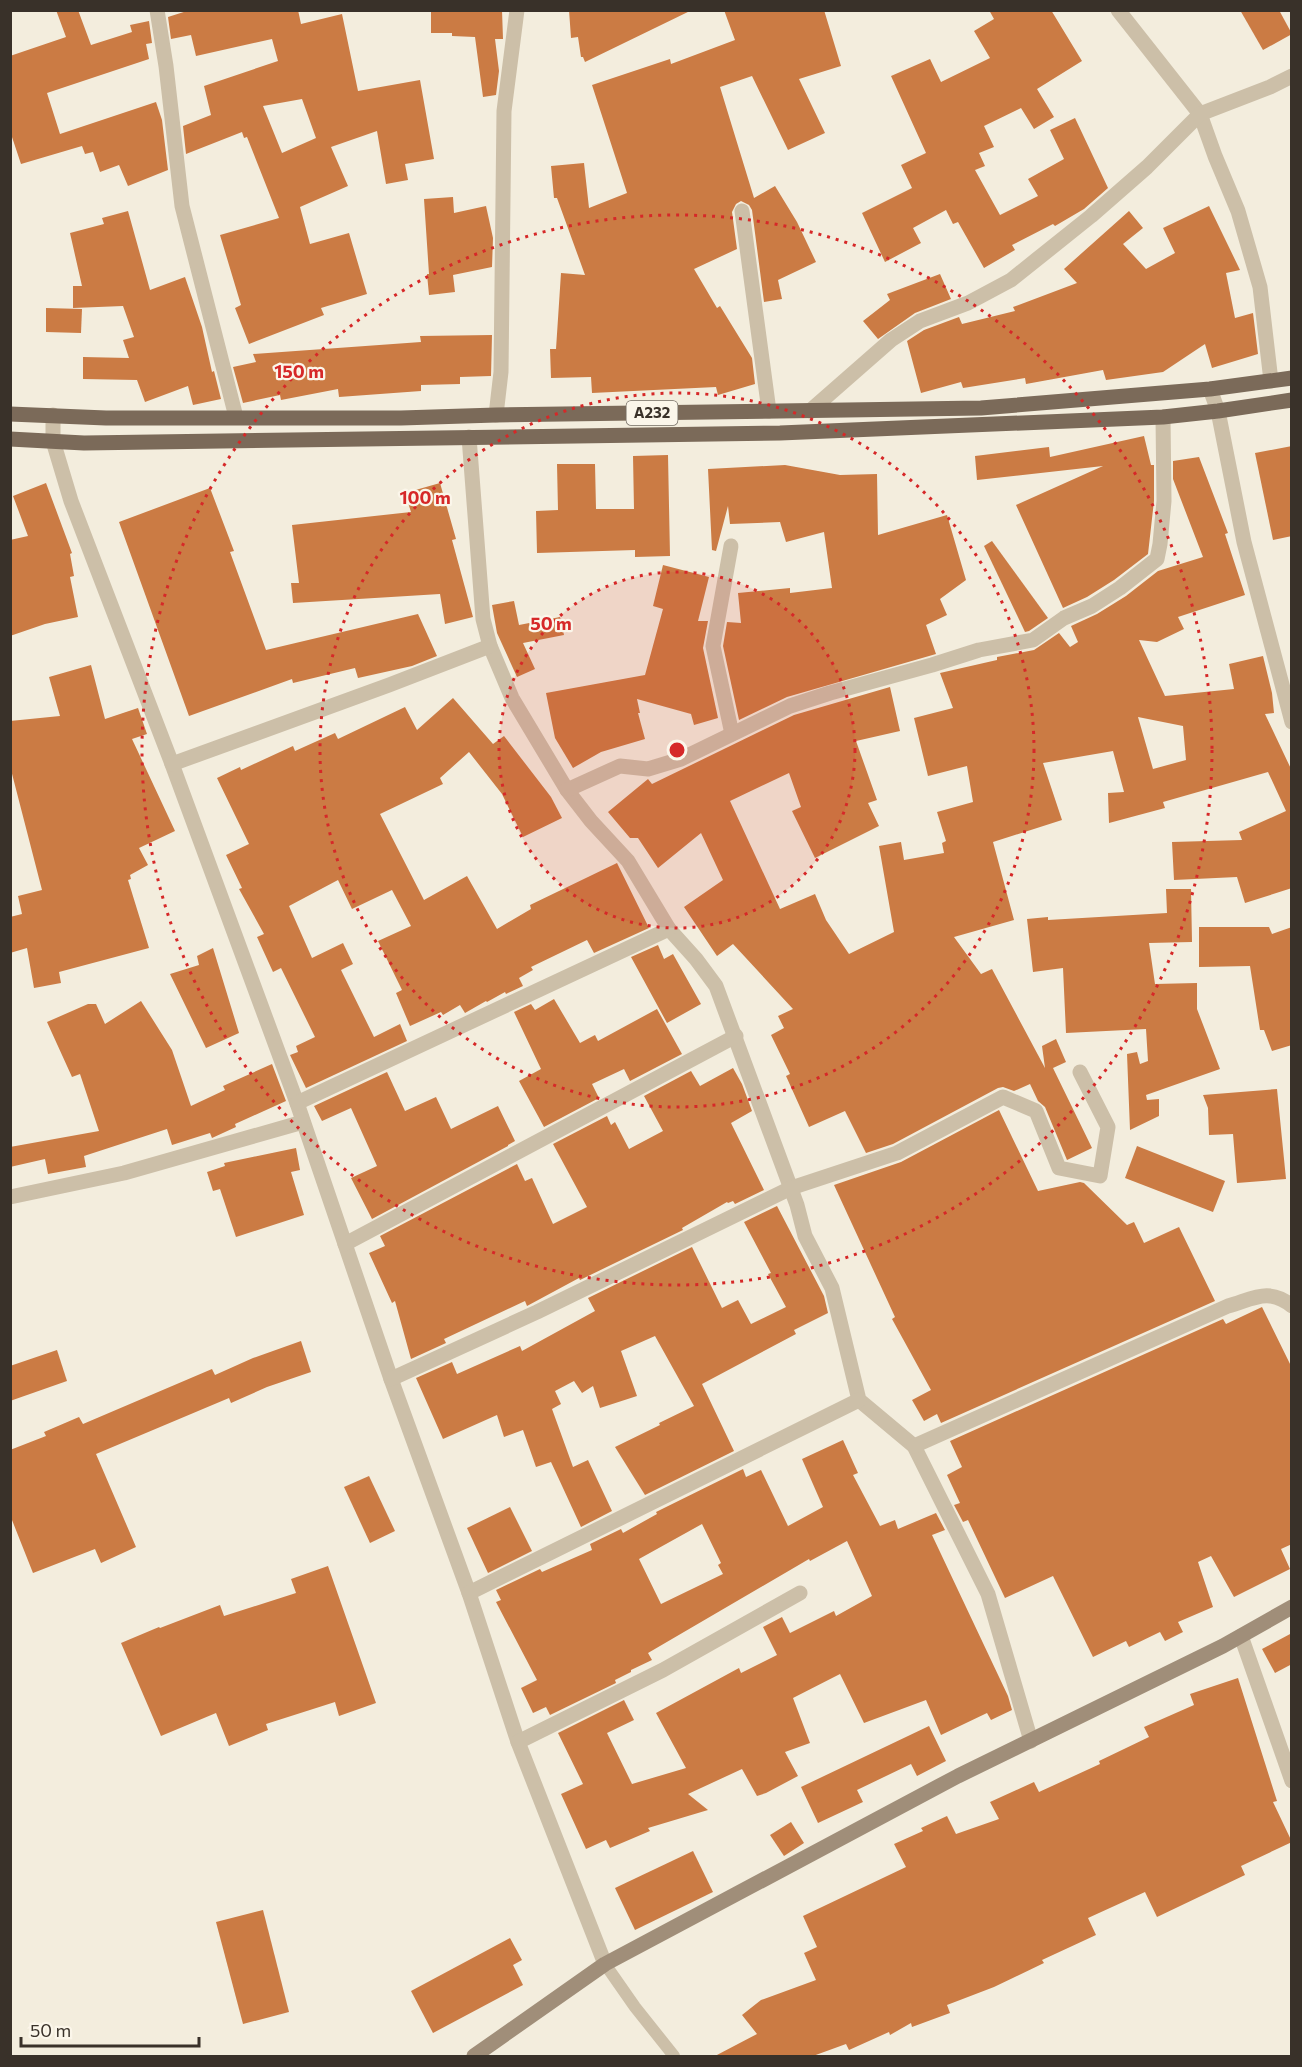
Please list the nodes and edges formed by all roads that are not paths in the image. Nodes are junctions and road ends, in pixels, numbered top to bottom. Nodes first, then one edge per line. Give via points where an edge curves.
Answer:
1 (157, 10) edge
2 (517, 10) edge
3 (1118, 10) edge
4 (1292, 76) edge
5 (1200, 114) junction
6 (742, 211) dead end
7 (1292, 378) edge
8 (1271, 381) junction
9 (1210, 389) junction
10 (1292, 400) edge
11 (769, 411) junction
12 (810, 411) junction
13 (1218, 411) junction
14 (10, 414) edge
15 (496, 414) junction
16 (53, 415) junction
17 (236, 417) junction
18 (1163, 417) junction
19 (469, 437) junction
20 (10, 439) edge
21 (53, 441) junction
22 (731, 546) dead end
23 (490, 646) junction
24 (1292, 722) edge
25 (732, 734) junction
26 (172, 764) junction
27 (567, 790) junction
28 (669, 929) junction
29 (736, 1036) junction
30 (1080, 1072) dead end
31 (297, 1103) junction
32 (303, 1122) junction
33 (791, 1188) junction
34 (10, 1197) edge
35 (345, 1244) junction
36 (1292, 1306) edge
37 (391, 1379) junction
38 (859, 1400) junction
39 (914, 1446) junction
40 (469, 1593) junction
41 (800, 1593) dead end
42 (1292, 1607) edge
43 (1241, 1636) junction
44 (1031, 1741) junction
45 (518, 1742) junction
46 (1292, 1781) edge
47 (605, 1964) junction
48 (474, 2056) edge
49 (674, 2056) edge

1 - 17 street via 183,206
2 - 15 street via 504,111 501,372
3 - 5 street
4 - 5 street
5 - 8 street via 1238,211 1260,286
5 - 12 street via 1147,168 1011,280 968,303 920,321 891,340
6 - 11 street
7 - 8 main road, A232
8 - 9 main road, A232
9 - 12 main road, A232 via 981,408
9 - 13 street
10 - 13 main road, A232
11 - 12 main road, A232
11 - 15 main road, A232
13 - 18 main road, A232
13 - 24 street via 1244,542
14 - 16 main road, A232
15 - 17 main road, A232
16 - 17 main road, A232
16 - 21 street
18 - 19 main road, A232 via 780,433
18 - 25 street via 1164,501 1157,559 1120,588 1033,640 979,650 830,693 790,706
19 - 21 main road, A232
19 - 23 street via 483,619
20 - 21 main road, A232
21 - 26 street via 71,501
22 - 25 street via 713,646
23 - 26 street
23 - 27 street via 512,698
25 - 27 street via 681,759 648,769 620,766
26 - 31 street
27 - 28 street via 628,861
28 - 29 street via 716,986
28 - 31 street
29 - 33 street
29 - 35 street
30 - 33 street via 1108,1127 1100,1176 1059,1168 1036,1111 1003,1097 897,1154
31 - 32 street
32 - 34 street via 124,1173
32 - 35 street
33 - 37 street
33 - 38 street via 805,1236 832,1288
35 - 37 street
36 - 39 street via 1269,1294 1228,1306
37 - 40 street
38 - 39 street
38 - 40 street
39 - 44 street via 988,1594
40 - 45 street
41 - 45 street via 663,1670
42 - 43 main road
43 - 44 main road
43 - 46 street
44 - 47 main road
45 - 47 street
47 - 48 main road
47 - 49 lane

